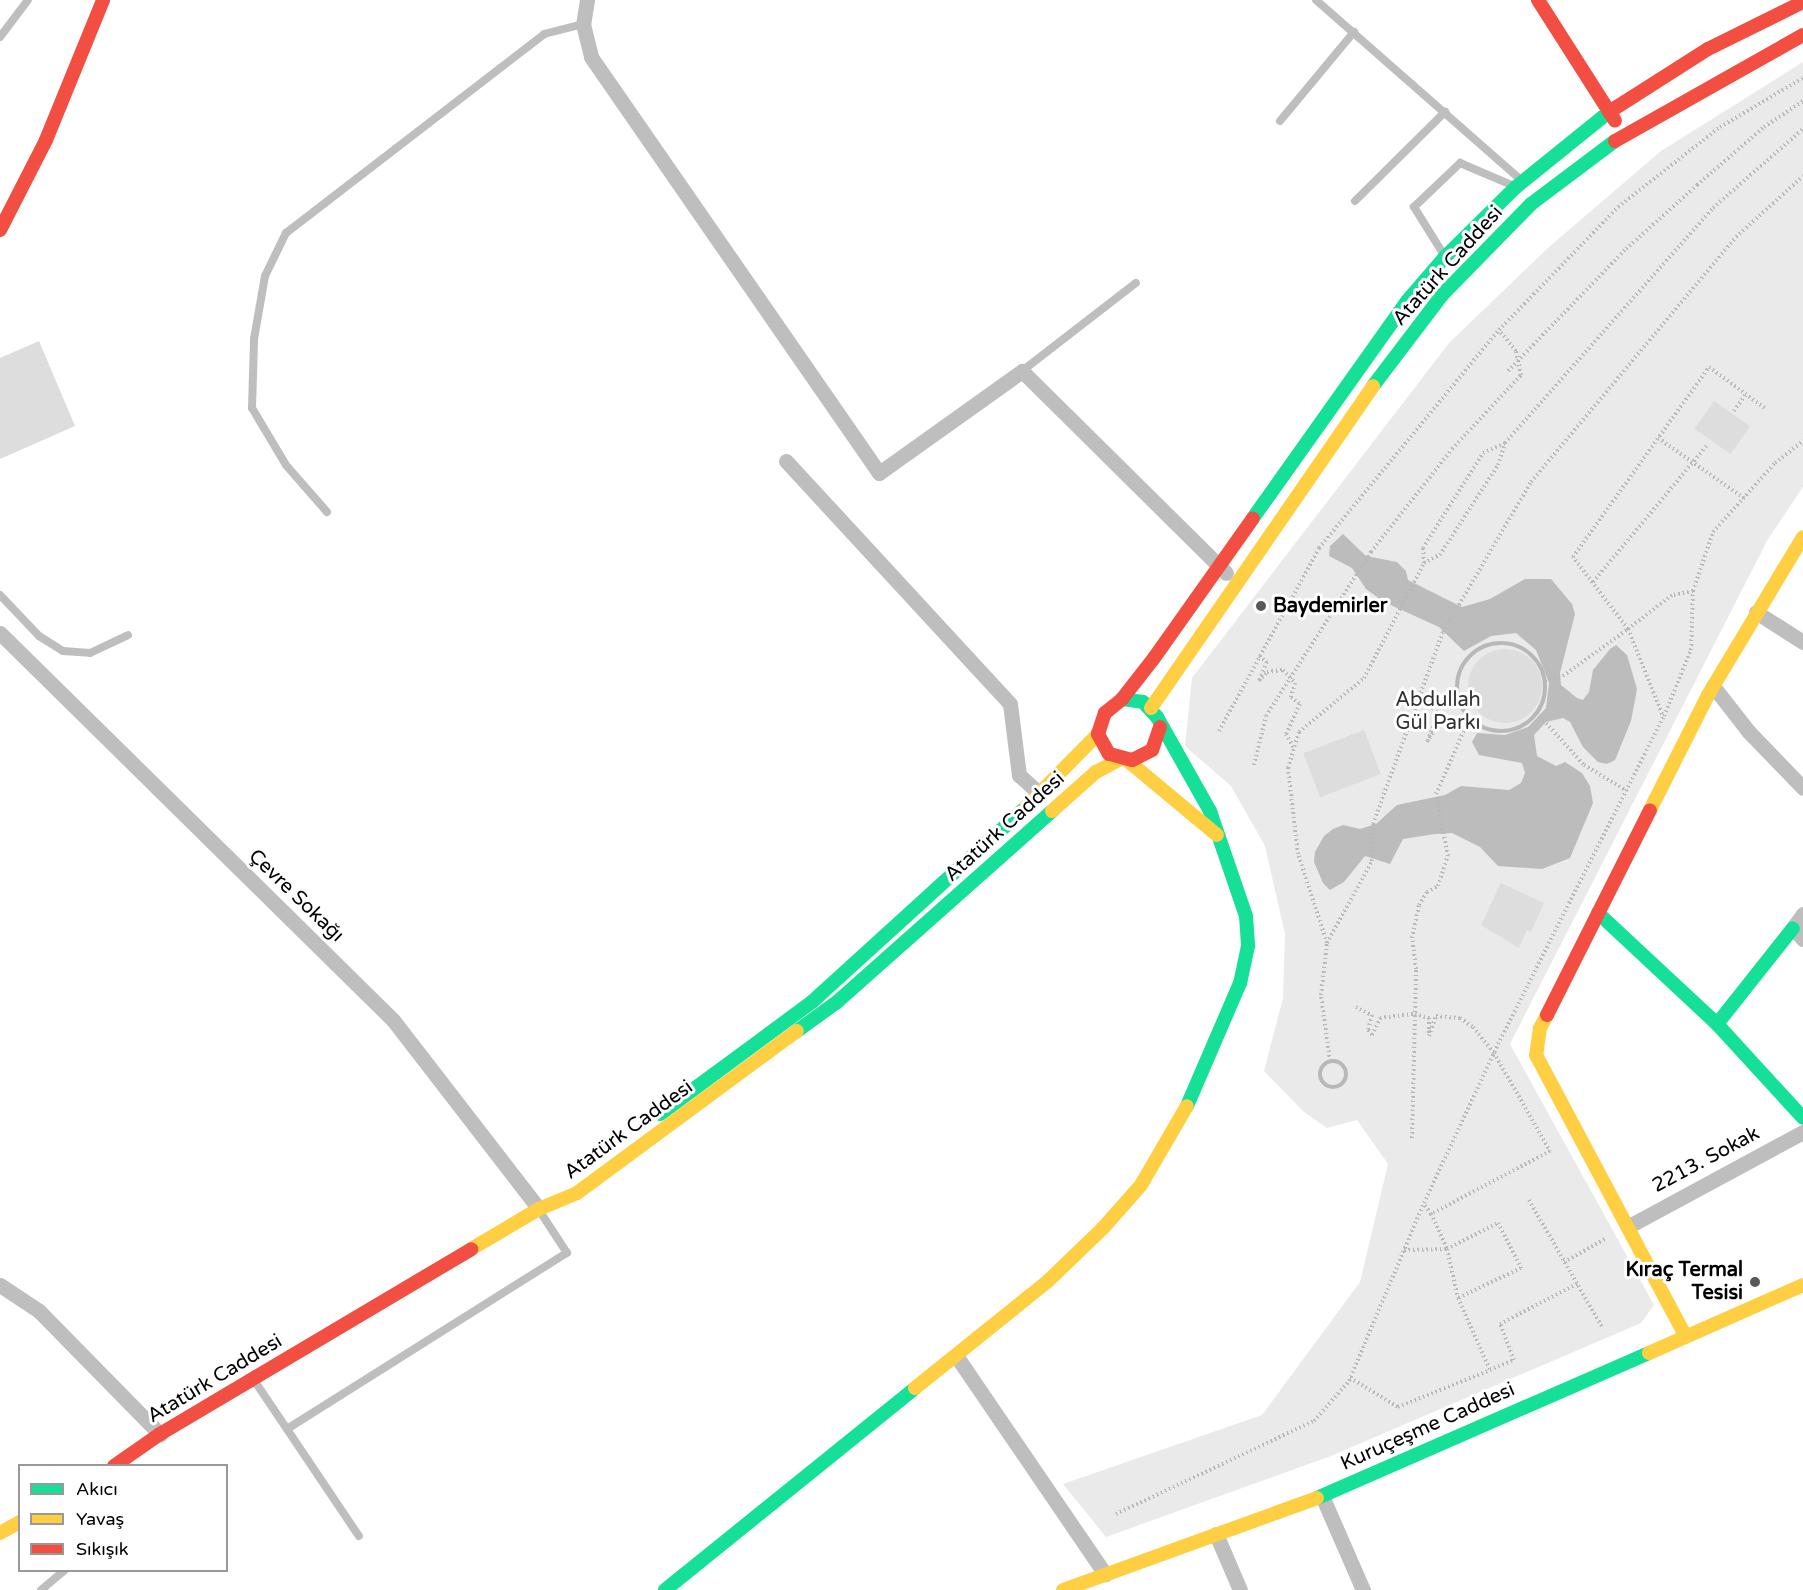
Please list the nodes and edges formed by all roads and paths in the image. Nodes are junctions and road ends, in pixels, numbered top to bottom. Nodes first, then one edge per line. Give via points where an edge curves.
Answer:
1 (28, 0) edge
2 (103, 0) edge
3 (587, 0) edge
4 (1316, 0) edge
5 (1538, 0) edge
6 (1803, 2) edge
7 (583, 24) junction
8 (1354, 32) junction
9 (1803, 35) edge
10 (0, 37) edge
11 (1803, 78) edge
12 (1803, 101) edge
13 (1611, 110) junction
14 (1445, 112) junction
15 (1280, 122) dead end
16 (1803, 129) edge
17 (1621, 136) junction
18 (1803, 176) edge
19 (1519, 184) junction
20 (1355, 201) dead end
21 (0, 230) edge
22 (1445, 257) junction
23 (1136, 283) dead end
24 (1499, 330) junction
25 (1518, 359) junction
26 (1022, 371) junction
27 (1508, 371) dead end
28 (1746, 394) junction
29 (1766, 409) dead end
30 (1734, 411) dead end
31 (1658, 438) junction
32 (1803, 441) edge
33 (1505, 442) junction
34 (1708, 444) dead end
35 (786, 461) dead end
36 (1693, 462) junction
37 (1744, 498) junction
38 (327, 512) dead end
39 (1803, 537) edge
40 (1425, 563) junction
41 (1218, 565) junction
42 (1235, 582) junction
43 (1593, 582) junction
44 (1693, 591) junction
45 (0, 595) edge
46 (1756, 612) junction
47 (1628, 629) junction
48 (0, 633) edge
49 (128, 635) dead end
50 (1803, 642) edge
51 (1259, 656) junction
52 (1292, 676) junction
53 (1545, 680) junction
54 (1713, 686) junction
55 (1420, 693) junction
56 (1122, 699) junction
57 (1151, 708) junction
58 (1537, 713) junction
59 (1664, 716) junction
60 (1471, 720) junction
61 (1466, 726) junction
62 (1160, 727) junction
63 (1220, 731) dead end
64 (1098, 734) junction
65 (1294, 749) junction
66 (1124, 760) junction
67 (1254, 765) dead end
68 (1803, 788) edge
69 (1627, 791) junction
70 (1040, 794) junction
71 (1218, 836) junction
72 (1598, 913) junction
73 (1803, 914) edge
74 (1798, 933) edge
75 (1327, 943) junction
76 (1356, 1006) dead end
77 (1415, 1014) junction
78 (1717, 1024) junction
79 (1494, 1053) junction
80 (1330, 1061) junction
81 (1802, 1114) edge
82 (1803, 1132) edge
83 (1412, 1138) dead end
84 (1529, 1200) dead end
85 (1424, 1203) junction
86 (540, 1209) junction
87 (1431, 1214) junction
88 (1629, 1226) junction
89 (1605, 1239) dead end
90 (1447, 1249) junction
91 (1404, 1250) junction
92 (1564, 1262) junction
93 (1577, 1284) junction
94 (0, 1285) edge
95 (1803, 1285) edge
96 (1458, 1298) junction
97 (1602, 1327) dead end
98 (1685, 1335) junction
99 (957, 1357) junction
100 (1490, 1370) junction
101 (1350, 1378) junction
102 (253, 1379) junction
103 (287, 1429) junction
104 (160, 1434) junction
105 (117, 1464) edge
106 (1322, 1496) junction
107 (1116, 1514) dead end
108 (18, 1523) edge
109 (0, 1533) edge
110 (1216, 1534) junction
111 (359, 1536) dead end
112 (63, 1572) edge
113 (1105, 1574) junction
114 (1071, 1589) edge
115 (41, 1590) edge
116 (665, 1590) edge
117 (1240, 1590) edge
118 (1363, 1590) edge

1 - 10 lane
2 - 21 main road via 46,140
3 - 7 street
4 - 8 lane
5 - 13 main road
6 - 13 main road via 1707,49
7 - 26 street via 591,57 879,473
7 - 38 lane via 544,34 286,233 266,276 254,339 252,408 286,465
8 - 14 lane
8 - 15 lane
9 - 17 main road, Atatürk Caddesi
11 - 24 path via 1719,127 1618,207
12 - 25 path via 1764,127 1697,185
13 - 17 main road
13 - 19 main road
14 - 19 lane
14 - 20 lane
16 - 33 path via 1713,208
17 - 42 main road, Atatürk Caddesi via 1531,204 1416,325
18 - 55 path via 1736,237 1531,482 1458,602
19 - 22 main road
19 - 22 lane via 1460,163 1414,207
22 - 41 main road via 1407,301
23 - 26 lane
24 - 25 path
24 - 51 path via 1319,549
25 - 27 path
25 - 52 path via 1521,375 1452,449 1371,552
26 - 41 street
28 - 29 path
28 - 30 path
28 - 31 path via 1709,367
31 - 36 path
31 - 43 path via 1573,557
32 - 37 path via 1775,463
33 - 40 path via 1498,465 1440,555
33 - 40 path via 1483,453 1442,515 1423,548
34 - 36 path
35 - 70 street via 1010,704 1019,776
36 - 37 path
36 - 43 path
37 - 44 path via 1713,532
39 - 46 main road
40 - 65 path via 1364,678 1299,732
41 - 42 street
41 - 56 main road
42 - 57 main road, Atatürk Caddesi
43 - 47 path
44 - 47 path via 1672,595
44 - 59 path via 1691,650
45 - 49 lane via 39,636 63,651 90,652
46 - 50 street
46 - 54 main road
47 - 53 path via 1563,676
47 - 59 path
48 - 86 street, Çevre Sokağı via 393,1020
51 - 52 path via 1267,662 1259,681 1272,670 1283,670
51 - 63 path
52 - 65 path via 1295,683 1291,697 1300,704 1286,734
52 - 67 path via 1266,716
53 - 58 path via 1546,693
53 - 60 path via 1539,663 1516,644 1501,642 1474,651 1461,668 1456,688 1459,702
54 - 68 street via 1748,731
54 - 72 main road
55 - 61 path via 1438,714 1427,742 1444,716
55 - 75 path via 1373,824 1372,861
56 - 57 main road via 1143,702
56 - 64 main road via 1105,713
57 - 62 main road
58 - 60 path via 1518,729 1503,732 1489,730
58 - 69 path via 1584,765
59 - 69 path
60 - 61 path
61 - 77 path via 1436,794 1448,856 1438,886 1427,892 1419,905 1412,938
62 - 66 main road via 1152,750 1143,757
62 - 71 main road via 1210,812
64 - 66 main road via 1109,754
64 - 70 main road
65 - 75 path via 1288,768 1298,854
66 - 71 main road
66 - 86 main road, Atatürk Caddesi via 1096,772 837,1002 577,1193
69 - 79 path
70 - 86 main road via 813,1001 571,1181
71 - 99 main road via 1236,879 1246,916 1248,946 1237,993 1195,1093 1159,1159 1103,1228
72 - 78 main road
72 - 88 main road via 1540,1028 1536,1055
73 - 74 street
74 - 78 main road
75 - 80 path via 1321,995
76 - 77 path via 1372,1015 1368,1030 1372,1035 1380,1018
77 - 79 path via 1429,1018 1429,1036 1436,1016 1460,1018 1473,1027
77 - 83 path
78 - 81 main road
79 - 85 path
79 - 87 path via 1550,1151
80 - 80 path via 1321,1068 1319,1076 1327,1087 1336,1088 1346,1079 1346,1070 1341,1063
82 - 88 street, 2213. Sokak
84 - 92 path
85 - 87 path
85 - 91 path
86 - 102 main road, Atatürk Caddesi
86 - 103 lane via 567,1253
87 - 90 path
88 - 98 main road
89 - 92 path
90 - 91 path
90 - 96 path
90 - 96 path via 1498,1223 1521,1268
91 - 101 path
92 - 93 path
93 - 97 path
93 - 100 path via 1500,1324 1514,1360
94 - 104 street via 39,1311
95 - 98 main road, Kuruçeşme Caddesi
96 - 100 path
98 - 106 main road, Kuruçeşme Caddesi
99 - 113 street
99 - 116 main road
100 - 101 path via 1398,1407
101 - 107 path via 1314,1420
102 - 103 lane
102 - 104 main road, Atatürk Caddesi
103 - 111 lane
104 - 105 main road, Atatürk Caddesi
106 - 110 main road, Kuruçeşme Caddesi
106 - 118 street
108 - 109 main road
110 - 113 main road, Kuruçeşme Caddesi
110 - 117 street
112 - 115 lane
113 - 114 main road, Kuruçeşme Caddesi

